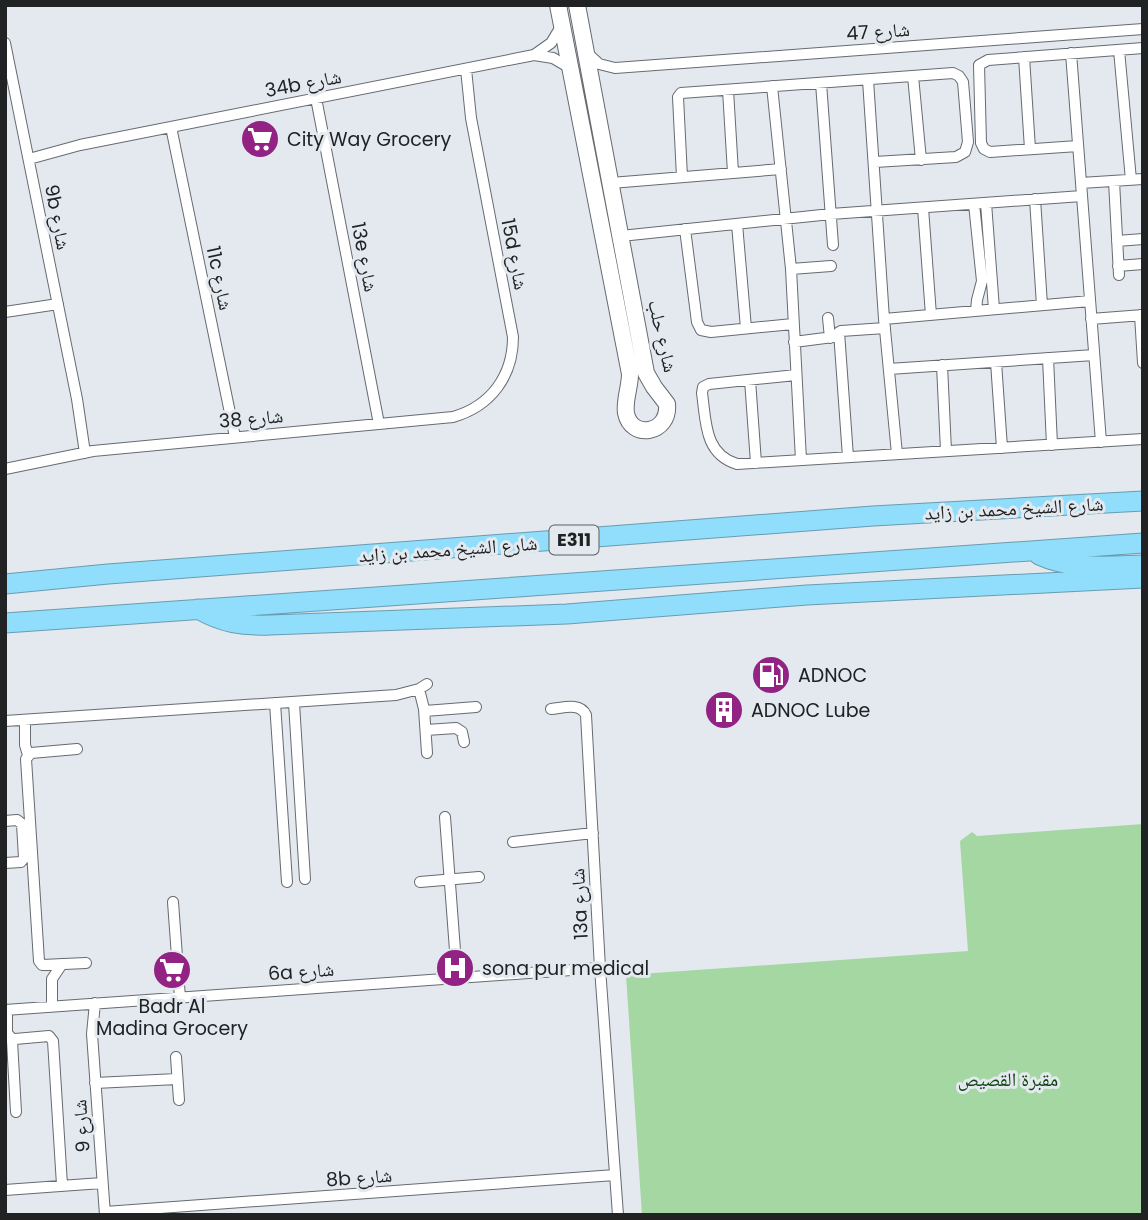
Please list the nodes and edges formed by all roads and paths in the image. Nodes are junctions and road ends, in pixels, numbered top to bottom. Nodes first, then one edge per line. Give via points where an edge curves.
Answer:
1 (558, 5) edge
2 (577, 5) edge
3 (562, 25) junction
4 (1143, 29) edge
5 (5, 43) edge
6 (1143, 48) edge
7 (1119, 50) junction
8 (586, 52) junction
9 (1071, 53) junction
10 (534, 55) junction
11 (1024, 57) junction
12 (570, 68) junction
13 (615, 68) junction
14 (462, 69) junction
15 (913, 76) junction
16 (868, 80) junction
17 (821, 83) junction
18 (772, 86) junction
19 (593, 89) junction
20 (728, 90) junction
21 (316, 98) junction
22 (172, 127) junction
23 (1079, 146) junction
24 (1030, 149) junction
25 (28, 155) junction
26 (921, 160) junction
27 (875, 162) junction
28 (781, 169) junction
29 (733, 173) junction
30 (682, 177) junction
31 (1137, 179) edge
32 (1114, 181) junction
33 (611, 183) junction
34 (1081, 183) junction
35 (1082, 196) junction
36 (1035, 199) junction
37 (980, 204) junction
38 (923, 208) junction
39 (878, 212) junction
40 (831, 214) junction
41 (786, 219) junction
42 (737, 224) junction
43 (685, 229) junction
44 (621, 236) junction
45 (1143, 239) edge
46 (1117, 241) junction
47 (833, 245) dead end
48 (1143, 264) edge
49 (831, 266) dead end
50 (791, 269) junction
51 (57, 300) junction
52 (1090, 301) junction
53 (1042, 305) junction
54 (994, 309) junction
55 (8, 311) edge
56 (976, 311) junction
57 (931, 315) junction
58 (1141, 315) edge
59 (828, 318) dead end
60 (1091, 319) junction
61 (885, 323) junction
62 (793, 324) junction
63 (746, 328) junction
64 (835, 335) junction
65 (794, 342) junction
66 (1094, 355) junction
67 (1048, 358) junction
68 (996, 362) junction
69 (1143, 363) edge
70 (942, 365) junction
71 (889, 369) junction
72 (796, 375) junction
73 (750, 380) junction
74 (494, 393) joint
75 (379, 424) junction
76 (235, 437) junction
77 (1143, 439) edge
78 (1101, 442) junction
79 (1052, 445) junction
80 (1002, 448) junction
81 (946, 451) junction
82 (89, 452) junction
83 (897, 454) junction
84 (848, 457) junction
85 (801, 460) junction
86 (756, 463) junction
87 (5, 469) edge
88 (1143, 501) edge
89 (1143, 543) edge
90 (1032, 551) junction
91 (1143, 565) edge
92 (1143, 578) edge
93 (5, 584) edge
94 (197, 608) junction
95 (5, 623) edge
96 (293, 703) junction
97 (275, 704) junction
98 (476, 707) dead end
99 (451, 709) junction
100 (551, 709) dead end
101 (425, 711) junction
102 (25, 720) junction
103 (5, 721) edge
104 (452, 727) junction
105 (426, 730) junction
106 (464, 742) dead end
107 (77, 749) dead end
108 (427, 752) dead end
109 (28, 755) junction
110 (445, 817) dead end
111 (5, 821) edge
112 (593, 834) junction
113 (513, 842) dead end
114 (5, 863) edge
115 (479, 877) dead end
116 (305, 879) dead end
117 (450, 879) junction
118 (287, 882) dead end
119 (420, 882) dead end
120 (173, 902) dead end
121 (86, 962) dead end
122 (62, 964) junction
123 (600, 968) junction
124 (457, 977) junction
125 (180, 998) junction
126 (90, 1004) junction
127 (52, 1007) junction
128 (6, 1010) edge
129 (13, 1040) junction
130 (176, 1057) dead end
131 (177, 1079) junction
132 (95, 1083) junction
133 (179, 1100) dead end
134 (16, 1112) dead end
135 (615, 1175) junction
136 (102, 1183) junction
137 (62, 1185) junction
138 (5, 1190) edge
139 (105, 1213) edge
140 (618, 1215) edge

1 - 3 street, شارع حلب
2 - 8 street, شارع حلب
3 - 10 street via 551,43
3 - 12 street, شارع حلب
4 - 13 street, شارع 47
5 - 25 street, 9b شارع
6 - 7 street
7 - 9 street
7 - 31 street
8 - 13 street via 599,64
8 - 19 street, شارع حلب
9 - 11 street
9 - 23 street
10 - 12 street via 553,58
10 - 14 street, 34b شارع
11 - 24 street
11 - 24 street via 979,65 981,143 990,152
12 - 44 street, شارع حلب via 629,374 626,414 633,426 645,431 658,428 666,417 667,404 646,373
13 - 19 street
14 - 21 street, 34b شارع
14 - 74 street, 15d شارع via 513,337 509,367
15 - 16 street
15 - 26 street
15 - 26 street via 953,74 963,82 965,152
16 - 17 street
16 - 27 street
17 - 18 street
17 - 40 street
18 - 20 street
18 - 28 street
19 - 33 street, شارع حلب
20 - 29 street
20 - 30 street via 679,95
21 - 22 street, 34b شارع
21 - 75 street, 13e شارع
22 - 25 street, 34b شارع
22 - 76 street, 11c شارع
23 - 24 street
23 - 34 street
25 - 51 street, 9b شارع
26 - 27 street
27 - 39 street
28 - 29 street
28 - 41 street
29 - 30 street
30 - 33 street
31 - 32 street
32 - 34 street
32 - 46 street
33 - 44 street, شارع حلب
34 - 35 street
35 - 36 street
35 - 52 street
36 - 37 street
36 - 53 street
37 - 38 street
37 - 54 street
37 - 56 street via 982,281
38 - 39 street
38 - 57 street
39 - 40 street
39 - 61 street
40 - 41 street
40 - 47 street
41 - 42 street
41 - 50 street
42 - 43 street
42 - 63 street
43 - 44 street
43 - 63 street via 698,327 706,332
45 - 46 street
46 - 48 street via 1119,270
49 - 50 street
50 - 62 street
51 - 55 street
51 - 82 street, 9b شارع
52 - 53 street
52 - 60 street
53 - 54 street
54 - 56 street
56 - 57 street
57 - 61 street
58 - 60 street
58 - 69 street
59 - 64 street
60 - 66 street
61 - 64 street
61 - 71 street
62 - 63 street
62 - 65 street
64 - 65 street
64 - 84 street
65 - 72 street
66 - 67 street
66 - 78 street
67 - 68 street
67 - 79 street
68 - 70 street
68 - 80 street
70 - 71 street
70 - 81 street
71 - 83 street
72 - 73 street
72 - 85 street
73 - 86 street
73 - 86 street via 706,385 702,393 712,447 734,464
74 - 75 street, شارع 38 via 471,411 453,417
75 - 76 street, شارع 38
76 - 82 street, شارع 38
77 - 78 street
78 - 79 street
79 - 80 street
80 - 81 street
81 - 83 street
82 - 87 street, شارع 38
83 - 84 street
84 - 85 street
85 - 86 street
88 - 93 highway, شارع الشيخ محمد بن زايد / E311 via 873,516
89 - 90 highway, E311
90 - 91 highway via 1068,564
90 - 94 highway, E311
92 - 94 highway via 821,594 566,614 270,625 231,623
94 - 95 highway, E311
96 - 97 street
96 - 101 street via 396,695 423,686
96 - 116 street
97 - 102 street
97 - 118 street
98 - 99 street
99 - 101 street
99 - 104 street
100 - 112 street, 13a شارع via 577,706 585,712
101 - 105 street
102 - 103 street
102 - 109 street
104 - 105 street
104 - 106 street via 462,732
105 - 108 street
107 - 109 street
109 - 122 street via 39,961 42,965
110 - 117 street
111 - 114 street via 22,824 24,858
112 - 113 street
112 - 123 street, 13a شارع
115 - 117 street
117 - 119 street
117 - 124 street
120 - 125 street
121 - 122 street
122 - 127 street via 53,975
123 - 124 street, 6a شارع
123 - 135 street, 13a شارع
124 - 125 street, 6a شارع
125 - 126 street, 6a شارع
126 - 127 street, 6a شارع
126 - 132 street, شارع 9
127 - 128 street, 6a شارع
128 - 129 street via 7,1033
129 - 134 street
129 - 137 street via 48,1036 53,1041
130 - 131 street
131 - 132 street
131 - 133 street
132 - 136 street, شارع 9
135 - 139 street, 8b شارع
135 - 140 street, 13a شارع
136 - 137 street
136 - 139 street, شارع 9
137 - 138 street

